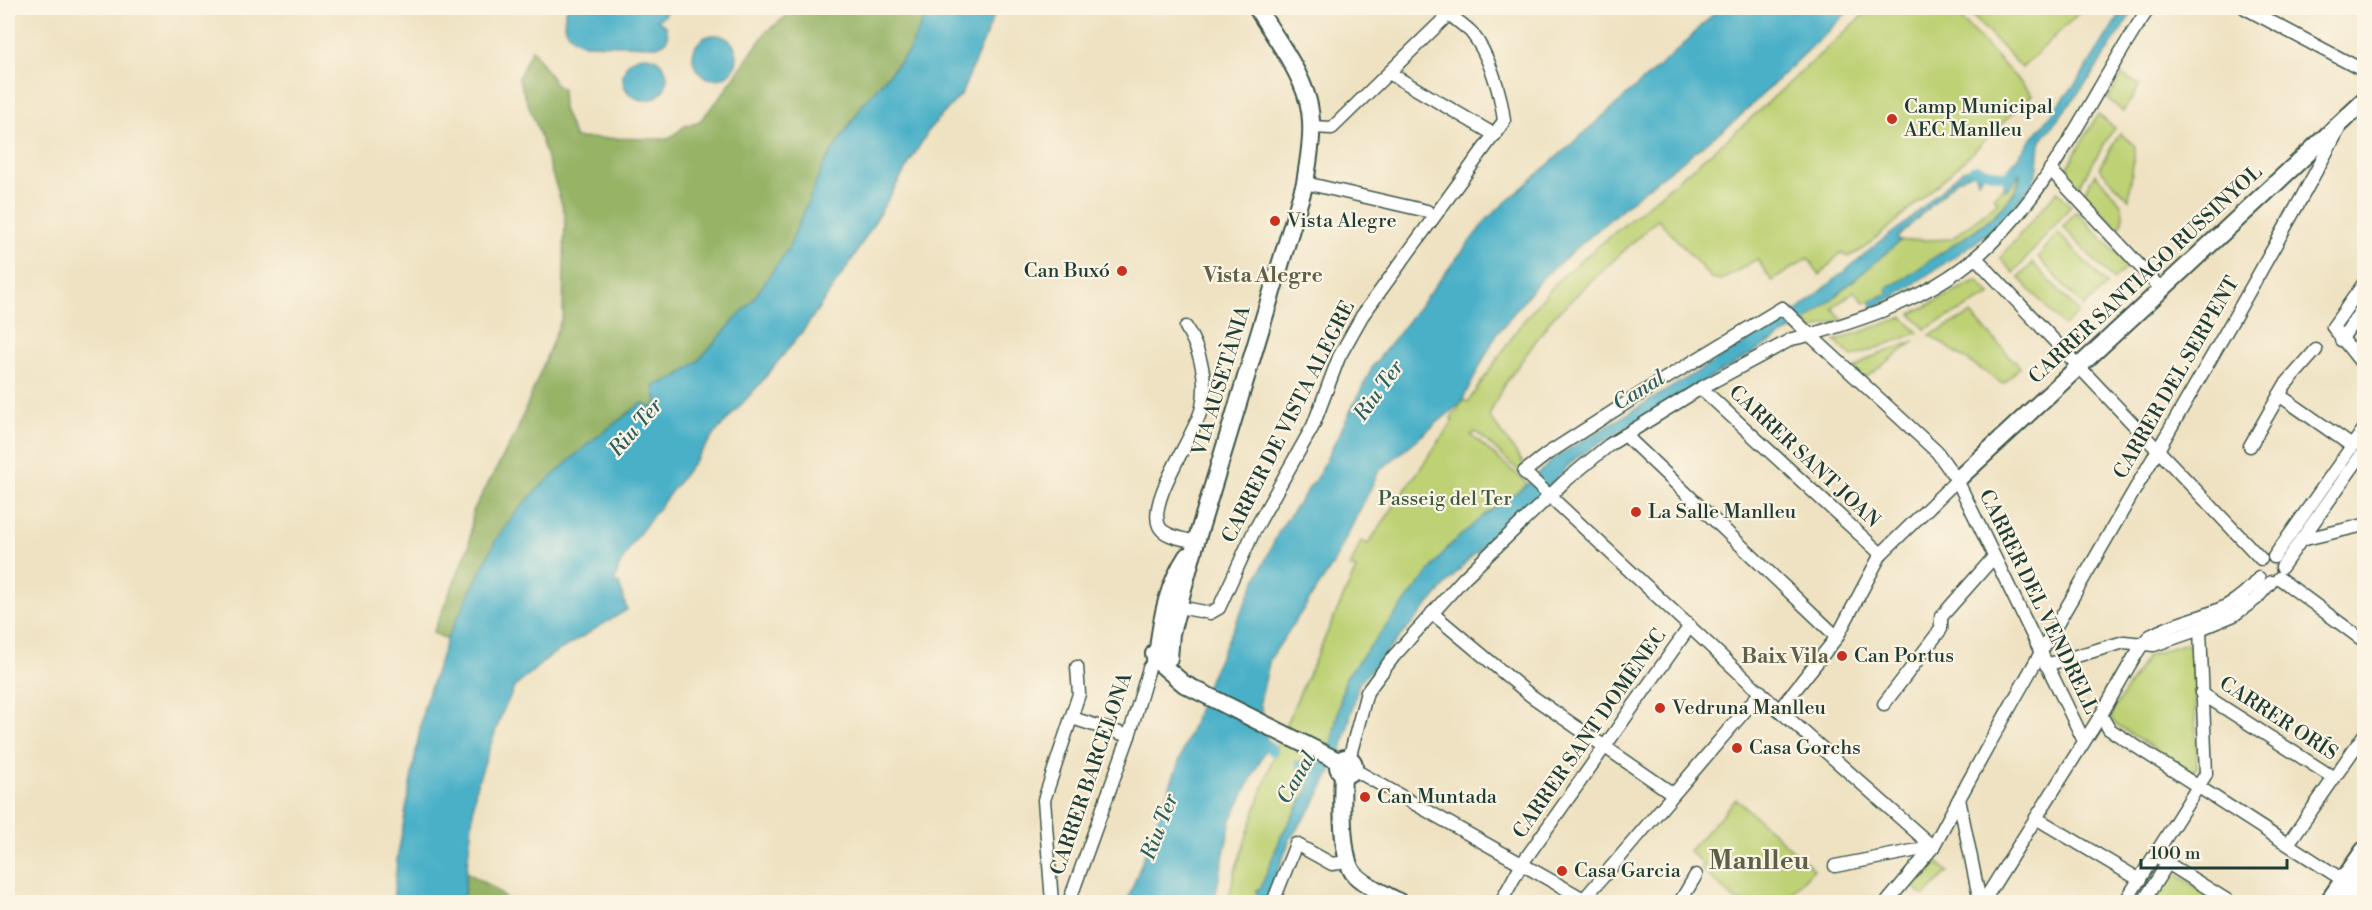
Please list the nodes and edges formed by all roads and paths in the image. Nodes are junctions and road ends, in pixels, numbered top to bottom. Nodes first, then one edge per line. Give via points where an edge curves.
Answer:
1 (1257, 8) edge
2 (2149, 8) edge
3 (2245, 8) edge
4 (2364, 71) edge
5 (1389, 73) junction
6 (2364, 101) edge
7 (2344, 120) junction
8 (1311, 127) junction
9 (1495, 135) junction
10 (2050, 169) junction
11 (1305, 183) junction
12 (1427, 211) dead end
13 (1976, 258) junction
14 (2364, 283) edge
15 (2162, 290) junction
16 (2364, 306) edge
17 (1186, 327) dead end
18 (1810, 335) junction
19 (2341, 340) junction
20 (2316, 350) dead end
21 (2080, 366) junction
22 (2364, 366) edge
23 (1701, 388) junction
24 (2278, 395) junction
25 (2364, 429) edge
26 (1624, 435) junction
27 (2250, 446) dead end
28 (2352, 446) junction
29 (2157, 449) junction
30 (2364, 451) edge
31 (1957, 480) junction
32 (1546, 493) junction
33 (2364, 525) edge
34 (2301, 540) junction
35 (1195, 544) junction
36 (1881, 554) junction
37 (1993, 558) junction
38 (2271, 570) junction
39 (1179, 608) junction
40 (1432, 613) junction
41 (1690, 626) junction
42 (2200, 629) junction
43 (1838, 637) junction
44 (2364, 641) edge
45 (2145, 642) junction
46 (1162, 656) junction
47 (2043, 659) junction
48 (1077, 667) dead end
49 (1761, 692) junction
50 (2201, 693) junction
51 (1884, 704) dead end
52 (1779, 710) junction
53 (2101, 715) junction
54 (1072, 718) junction
55 (2109, 729) junction
56 (2364, 735) edge
57 (1129, 736) junction
58 (2084, 741) junction
59 (1602, 747) junction
60 (1344, 765) junction
61 (2334, 778) junction
62 (2198, 788) junction
63 (1673, 794) junction
64 (1959, 799) junction
65 (2036, 818) junction
66 (2288, 844) junction
67 (1933, 847) junction
68 (2364, 850) edge
69 (2156, 856) junction
70 (1347, 862) junction
71 (2168, 863) junction
72 (1521, 865) junction
73 (1835, 866) dead end
74 (2364, 873) edge
75 (1696, 875) dead end
76 (2140, 880) junction
77 (2343, 880) junction
78 (2128, 899) edge
79 (1586, 901) edge
80 (1055, 903) edge
81 (1069, 903) edge
82 (1273, 903) edge
83 (1399, 903) edge
84 (1501, 903) edge
85 (1680, 903) edge
86 (1887, 903) edge
87 (1982, 903) edge
88 (2142, 903) edge
89 (2230, 903) edge
90 (2328, 903) edge
91 (2344, 903) edge

1 - 8 street, VIA AUSETÀNIA via 1308,100
2 - 10 street via 2119,50
3 - 4 street
5 - 8 street via 1332,128
5 - 9 street
5 - 9 street, CARRER DE VISTA ALEGRE via 1449,14 1470,31 1483,49 1503,113 1504,121
6 - 7 street, CARRER SANTIAGO RUSSINYOL
7 - 15 street, CARRER SANTIAGO RUSSINYOL
7 - 29 street, CARRER DEL SERPENT via 2265,266
8 - 11 street, VIA AUSETÀNIA
9 - 39 street, CARRER DE VISTA ALEGRE via 1362,316 1339,357 1313,426 1254,531 1220,608 1210,613
10 - 13 street via 2020,214
10 - 15 street
11 - 12 street
11 - 35 street, VIA AUSETÀNIA
13 - 18 street via 1923,293
13 - 21 street
14 - 19 street via 2333,327
15 - 21 street, CARRER SANTIAGO RUSSINYOL
16 - 19 street
17 - 35 street via 1204,369 1202,407 1163,490 1157,516 1158,525 1166,534
18 - 23 street via 1792,339
18 - 31 street, CARRER DEL VENDRELL via 1937,452
18 - 32 street via 1782,308 1547,453 1524,472
19 - 22 street
20 - 24 street
21 - 29 street
21 - 31 street, CARRER SANTIAGO RUSSINYOL
23 - 26 street
23 - 36 street, CARRER SANT JOAN
24 - 27 street
24 - 28 street
25 - 28 street
26 - 32 street
26 - 43 street
28 - 38 street
29 - 38 street
29 - 47 street, CARRER DEL SERPENT
30 - 34 street
31 - 36 street
31 - 37 street, CARRER DEL VENDRELL
32 - 40 street
32 - 41 street
33 - 34 street
34 - 38 street
35 - 39 street, VIA AUSETÀNIA
35 - 46 street, VIA AUSETÀNIA via 1174,580 1161,619
36 - 43 street
37 - 47 street, CARRER DEL VENDRELL
37 - 51 street via 1941,616 1941,629
38 - 42 street via 2256,599 2234,615
38 - 44 street
38 - 45 street via 2224,609 2148,637
39 - 46 street, VIA AUSETÀNIA
40 - 59 street via 1530,695
40 - 60 street via 1367,692
41 - 49 street
41 - 59 street, CARRER SANT DOMÈNEC
42 - 45 street via 2154,645
42 - 50 street
43 - 52 street
45 - 47 street via 2124,642
45 - 53 street
46 - 57 street, CARRER BARCELONA via 1149,668
46 - 60 street via 1184,684
47 - 58 street, CARRER DEL VENDRELL
47 - 64 street, CARRER DEL SERPENT
48 - 54 street via 1079,694
49 - 52 street
49 - 63 street
50 - 61 street, CARRER ORÍS
50 - 62 street via 2206,774
52 - 67 street
53 - 55 street
53 - 58 street
54 - 57 street
54 - 80 street via 1044,800
55 - 58 street
55 - 62 street
56 - 61 street
57 - 81 street, CARRER BARCELONA
58 - 65 street
59 - 63 street
59 - 72 street, CARRER SANT DOMÈNEC
60 - 70 street
60 - 72 street
61 - 66 street
62 - 66 street
62 - 69 street
63 - 79 street
64 - 67 street, CARRER DEL SERPENT
64 - 87 street
65 - 76 street
65 - 87 street
66 - 77 street
67 - 73 street
67 - 86 street, CARRER DEL SERPENT
68 - 77 street
69 - 71 street
69 - 76 street
70 - 82 street via 1332,864 1296,844
70 - 83 street via 1361,879
71 - 88 street
71 - 89 street
72 - 79 street
72 - 84 street, CARRER SANT DOMÈNEC
74 - 91 street
75 - 85 street
76 - 78 street
77 - 90 street
78 - 88 street

